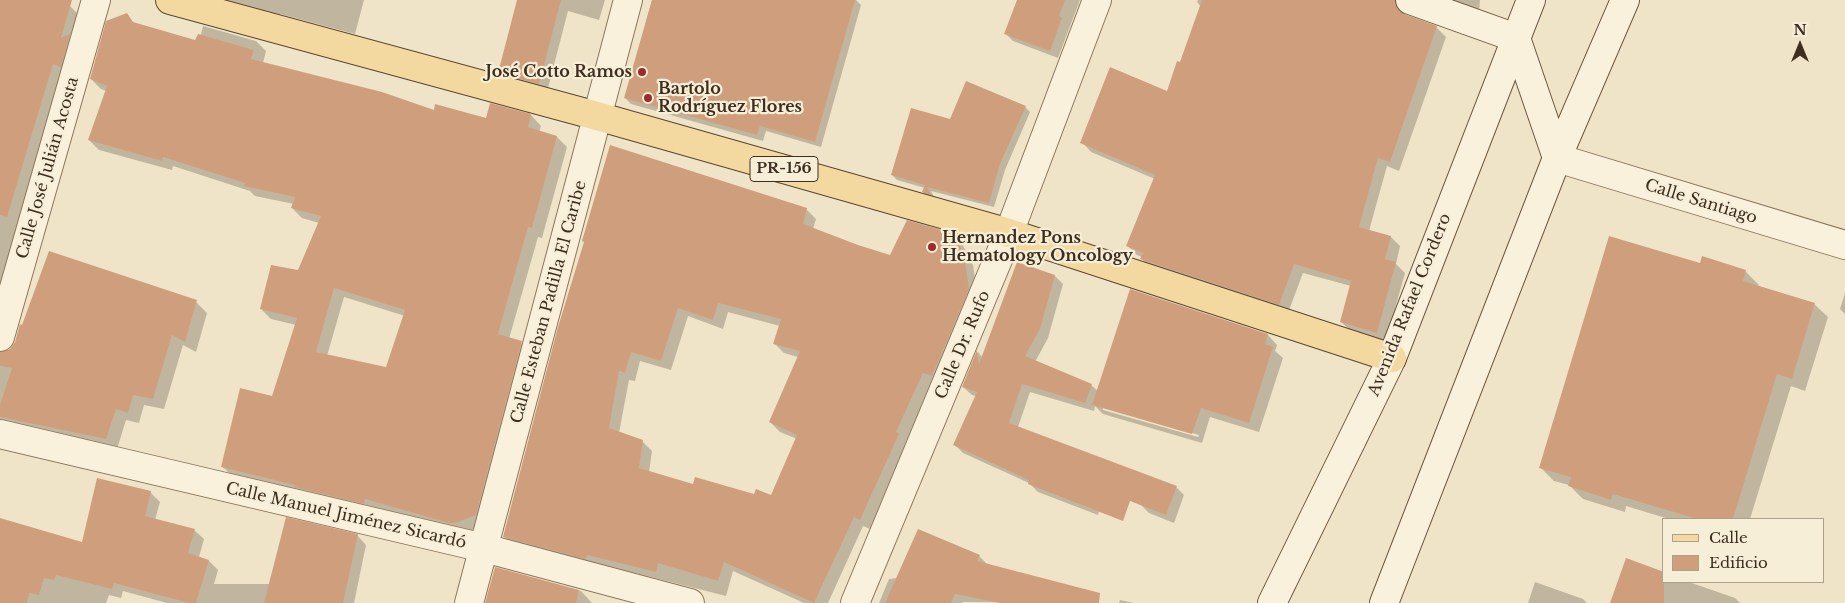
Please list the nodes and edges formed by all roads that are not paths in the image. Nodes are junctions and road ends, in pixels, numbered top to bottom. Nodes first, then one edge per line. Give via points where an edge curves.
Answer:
1 (96, 0) edge
2 (170, 0) edge
3 (628, 0) edge
4 (1097, 0) edge
5 (1410, 0) edge
6 (1531, 0) edge
7 (1625, 0) edge
8 (1516, 38) junction
9 (597, 116) junction
10 (1557, 158) junction
11 (1009, 233) junction
12 (1845, 246) edge
13 (0, 337) edge
14 (1392, 358) junction
15 (0, 434) edge
16 (484, 548) junction
17 (469, 603) edge
18 (690, 603) edge
19 (855, 603) edge
20 (1272, 603) edge
21 (1384, 603) edge

1 - 13 street, Calle José Julián Acosta
2 - 9 main road, PR-156
3 - 9 street, Calle Esteban Padilla El Caribe
4 - 11 street, Calle Dr. Rufo
5 - 8 street
6 - 8 street, Avenida Rafael Cordero
7 - 10 street
8 - 10 street
8 - 14 street, Avenida Rafael Cordero
9 - 11 main road, PR-156
9 - 16 street, Calle Esteban Padilla El Caribe
10 - 12 street, Calle Santiago
10 - 21 street
11 - 14 main road, PR-156
11 - 19 street, Calle Dr. Rufo
14 - 20 street, Avenida Rafael Cordero
15 - 16 street, Calle Manuel Jiménez Sicardó
16 - 17 street, Calle Esteban Padilla El Caribe
16 - 18 street, Calle Manuel Jiménez Sicardó

